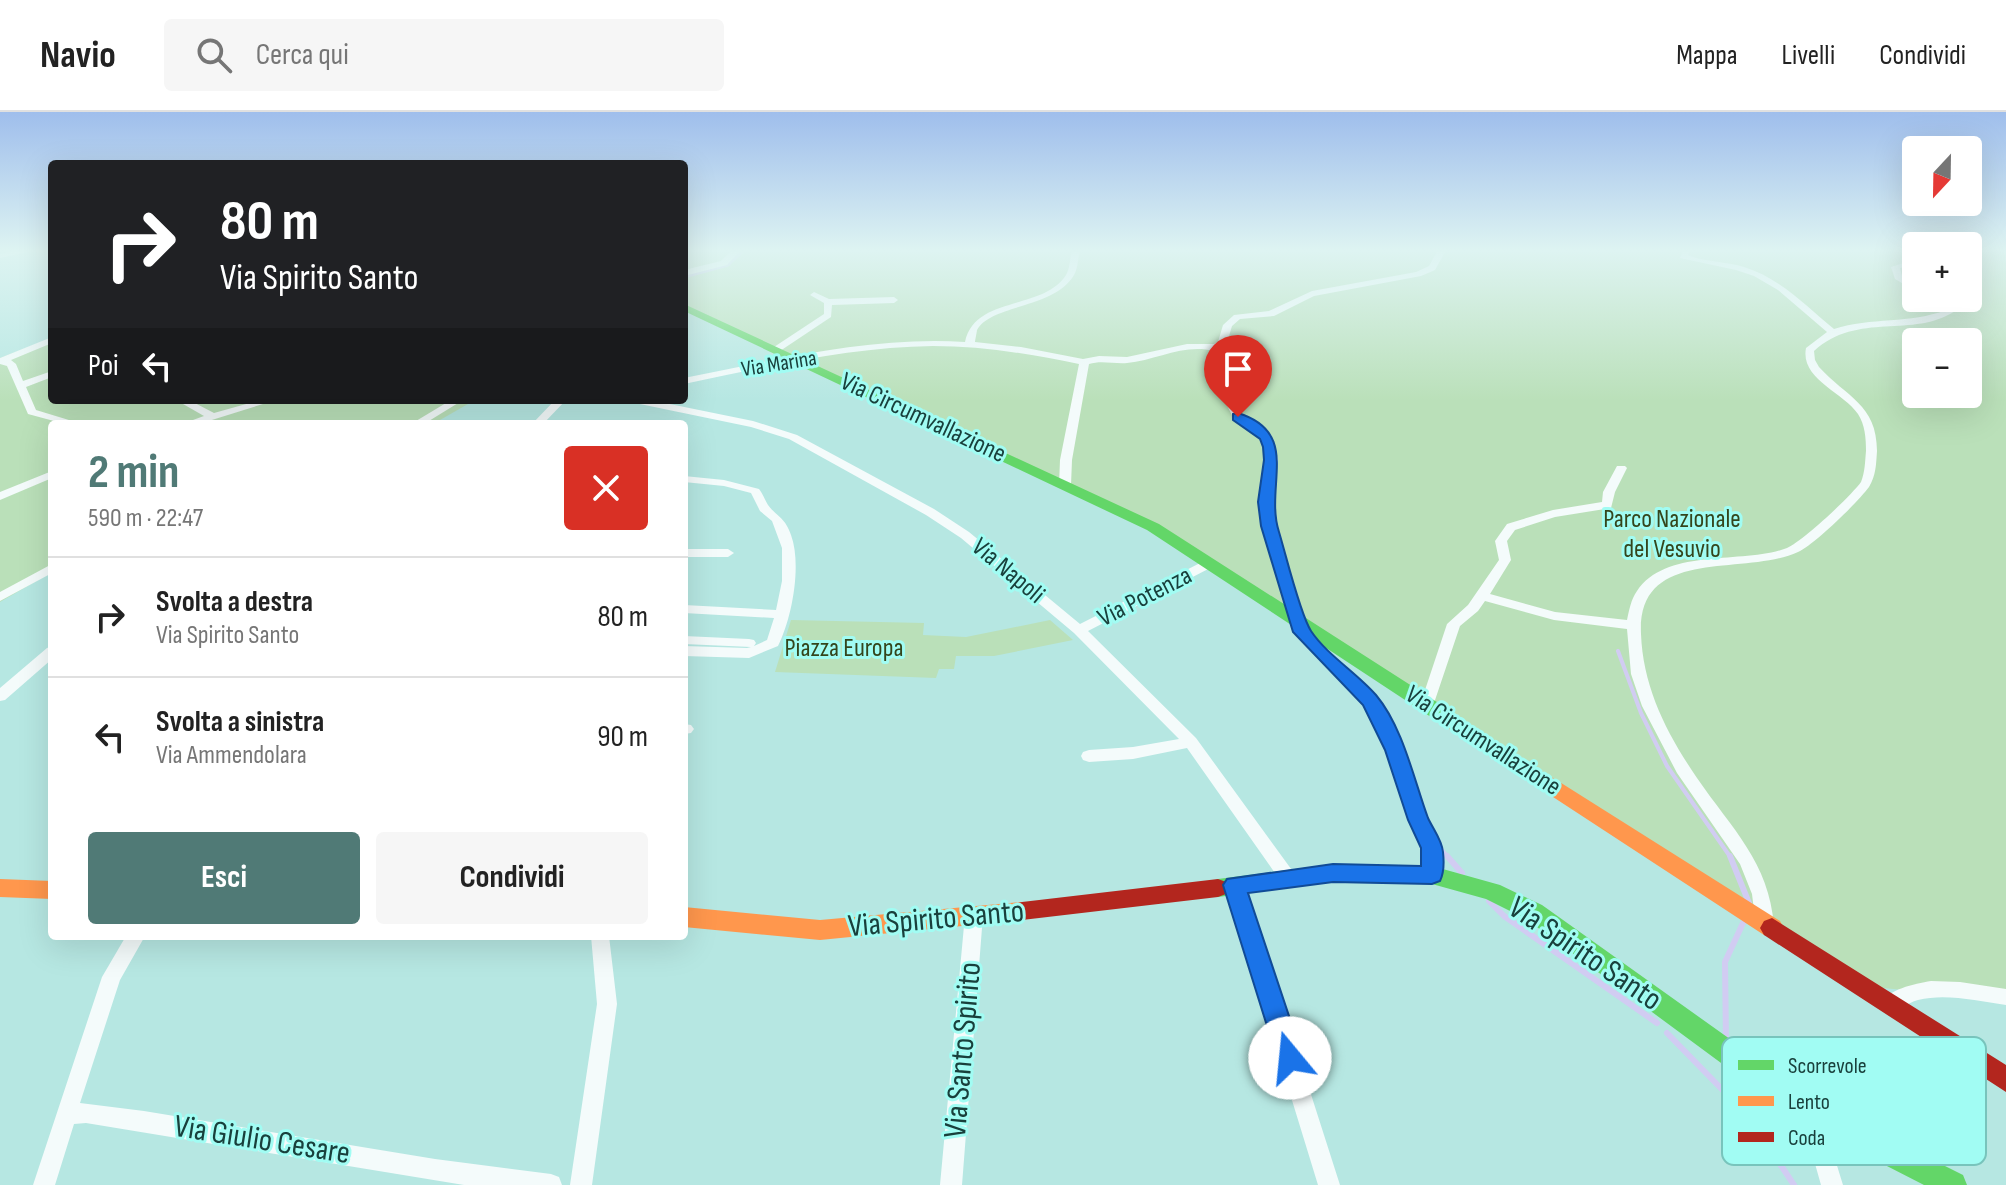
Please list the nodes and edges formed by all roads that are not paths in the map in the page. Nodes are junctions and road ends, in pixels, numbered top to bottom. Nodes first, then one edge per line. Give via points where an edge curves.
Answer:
1 (824, 300) edge
2 (892, 300) edge
3 (1035, 300) edge
4 (1300, 300) edge
5 (1793, 300) edge
6 (828, 302) junction
7 (688, 309) edge
8 (1949, 312) edge
9 (1833, 333) junction
10 (48, 342) edge
11 (969, 345) junction
12 (1217, 347) junction
13 (777, 349) junction
14 (2, 360) edge
15 (800, 360) junction
16 (1084, 362) junction
17 (48, 375) edge
18 (688, 380) edge
19 (19, 386) junction
20 (189, 404) edge
21 (256, 404) edge
22 (451, 404) edge
23 (461, 404) edge
24 (557, 404) edge
25 (655, 404) edge
26 (212, 416) junction
27 (62, 420) edge
28 (200, 420) edge
29 (423, 420) edge
30 (433, 420) edge
31 (541, 420) edge
32 (1621, 468) dead end
33 (48, 476) edge
34 (688, 479) edge
35 (1065, 485) junction
36 (0, 496) edge
37 (688, 553) edge
38 (728, 553) dead end
39 (1210, 563) junction
40 (48, 570) edge
41 (1483, 596) junction
42 (0, 597) edge
43 (688, 609) edge
44 (782, 614) junction
45 (1631, 625) junction
46 (1079, 630) junction
47 (688, 640) edge
48 (48, 643) edge
49 (760, 648) junction
50 (688, 651) edge
51 (48, 654) edge
52 (0, 685) edge
53 (0, 696) edge
54 (1427, 705) junction
55 (1191, 742) junction
56 (1089, 756) dead end
57 (1432, 875) junction
58 (1288, 878) junction
59 (1235, 885) junction
60 (0, 888) edge
61 (48, 890) edge
62 (974, 915) junction
63 (688, 917) edge
64 (1766, 927) junction
65 (134, 940) edge
66 (600, 940) edge
67 (2006, 997) edge
68 (1889, 1005) junction
69 (1939, 1037) edge
70 (1722, 1048) edge
71 (1986, 1067) edge
72 (2006, 1080) edge
73 (66, 1114) junction
74 (1826, 1165) edge
75 (1914, 1165) edge
76 (44, 1185) edge
77 (551, 1185) edge
78 (581, 1185) edge
79 (951, 1185) edge
80 (1329, 1185) edge
81 (1832, 1185) edge
82 (1953, 1185) edge

1 - 6 street
2 - 6 street
3 - 11 street via 982,321
4 - 12 street via 1271,314 1237,317
5 - 9 street
6 - 13 street via 828,315
7 - 13 main road, Via Circumvallazione
8 - 9 street
9 - 45 street via 1814,343 1808,356 1865,416 1872,449 1869,476 1860,491 1794,550 1675,569 1639,595
10 - 14 street
11 - 15 street, Via Marina via 913,344
11 - 16 street, Via Marina
12 - 16 street, Via Marina
12 - 57 street via 1219,372 1238,417 1267,437 1270,447 1265,502 1269,526 1302,632 1371,701 1432,848
13 - 15 main road, Via Circumvallazione
14 - 19 street via 11,364
15 - 18 street, Via Marina
15 - 35 main road, Via Circumvallazione
16 - 35 street
17 - 19 street
19 - 27 street via 32,412
20 - 26 street
21 - 26 street
22 - 29 street
23 - 30 street
24 - 31 street
25 - 46 street, Via Napoli via 793,437 965,535
26 - 28 street
32 - 41 street via 1607,505 1511,527 1501,541 1505,560
33 - 36 street
34 - 44 street via 755,491 764,509 779,521 789,576
35 - 39 main road, Via Circumvallazione via 1153,527
37 - 38 street
39 - 46 street, Via Potenza
39 - 54 main road, Via Circumvallazione
40 - 42 street
41 - 45 street via 1554,616
41 - 54 street via 1454,624
43 - 44 street
44 - 49 street via 773,643
45 - 64 street via 1635,660 1653,716 1748,864 1761,892
46 - 55 street, Via Napoli
47 - 49 street
48 - 52 street
49 - 50 street via 749,653
51 - 53 street
54 - 64 main road, Via Circumvallazione
55 - 56 street
55 - 58 street, Via Napoli
57 - 58 main road, Via Spirito Santo via 1333,873
57 - 70 main road, Via Spirito Santo via 1492,892 1534,912
58 - 59 main road, Via Spirito Santo
59 - 62 main road, Via Spirito Santo
59 - 80 street
60 - 61 main road
62 - 63 main road, Via Spirito Santo via 820,930
62 - 79 street, Via Santo Spirito
64 - 68 main road, Via Circumvallazione
65 - 73 street via 111,977
66 - 78 street via 607,1004
67 - 68 street via 1924,988 1902,994
68 - 69 main road, Via Circumvallazione
71 - 72 main road, Via Circumvallazione
73 - 76 street
73 - 77 street, Via Giulio Cesare via 209,1130
74 - 81 street
75 - 82 main road, Via Spirito Santo

